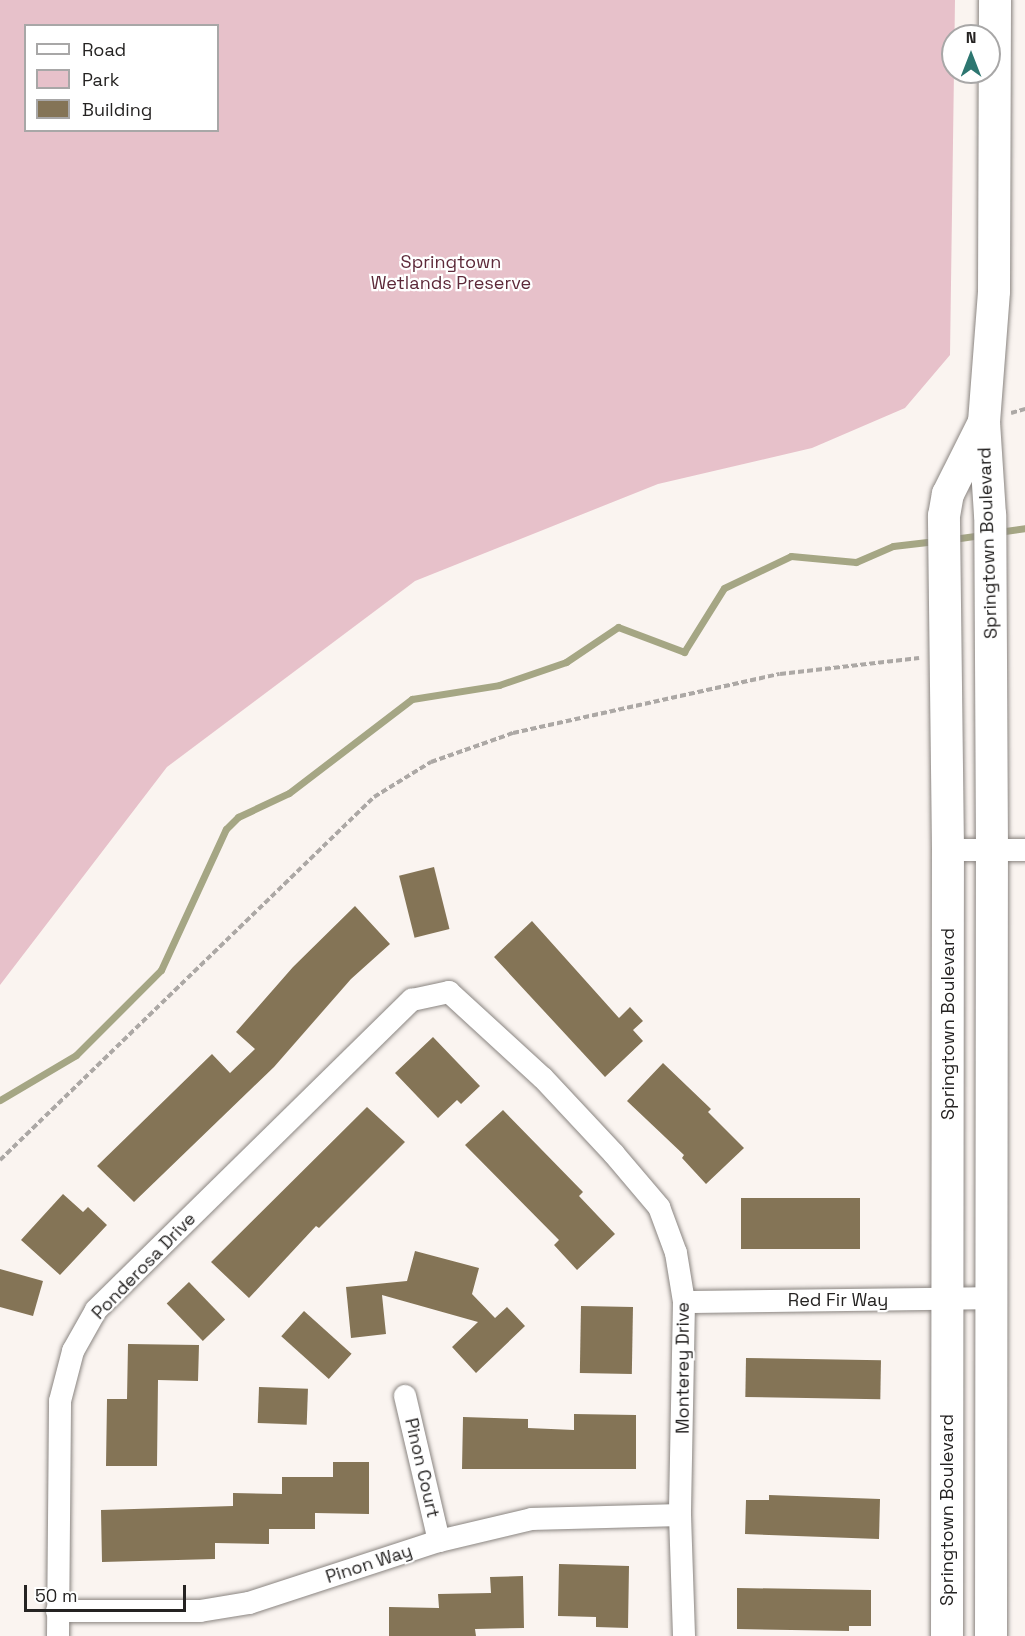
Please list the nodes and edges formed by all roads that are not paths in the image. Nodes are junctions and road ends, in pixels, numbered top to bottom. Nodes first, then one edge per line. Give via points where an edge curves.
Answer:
1 (995, 0) edge
2 (984, 422) junction
3 (948, 849) junction
4 (992, 849) junction
5 (1025, 850) edge
6 (431, 993) joint
7 (948, 1298) junction
8 (991, 1298) junction
9 (684, 1302) junction
10 (405, 1396) dead end
11 (680, 1515) junction
12 (439, 1541) junction
13 (57, 1611) junction
14 (58, 1636) edge
15 (684, 1636) edge
16 (947, 1636) edge
17 (991, 1636) edge

1 - 2 street, Springtown Boulevard via 994,291
2 - 3 street, Springtown Boulevard via 948,494 944,516
2 - 4 street, Springtown Boulevard via 990,515
3 - 4 street
3 - 7 street, Springtown Boulevard
4 - 5 street
4 - 8 street, Springtown Boulevard
6 - 9 street, Monterey Drive via 449,992 466,1005 543,1078 659,1207 676,1253
6 - 13 street, Ponderosa Drive via 412,1000 96,1310 73,1351 60,1401
7 - 8 street, Red Fir Way
7 - 9 street, Red Fir Way
7 - 16 street, Springtown Boulevard
8 - 17 street, Springtown Boulevard
9 - 11 street, Monterey Drive
10 - 12 street, Pinon Court
11 - 12 street, Pinon Way via 532,1519
11 - 15 street, Monterey Drive
12 - 13 street, Pinon Way via 249,1603 200,1611
13 - 14 street, Ponderosa Drive

